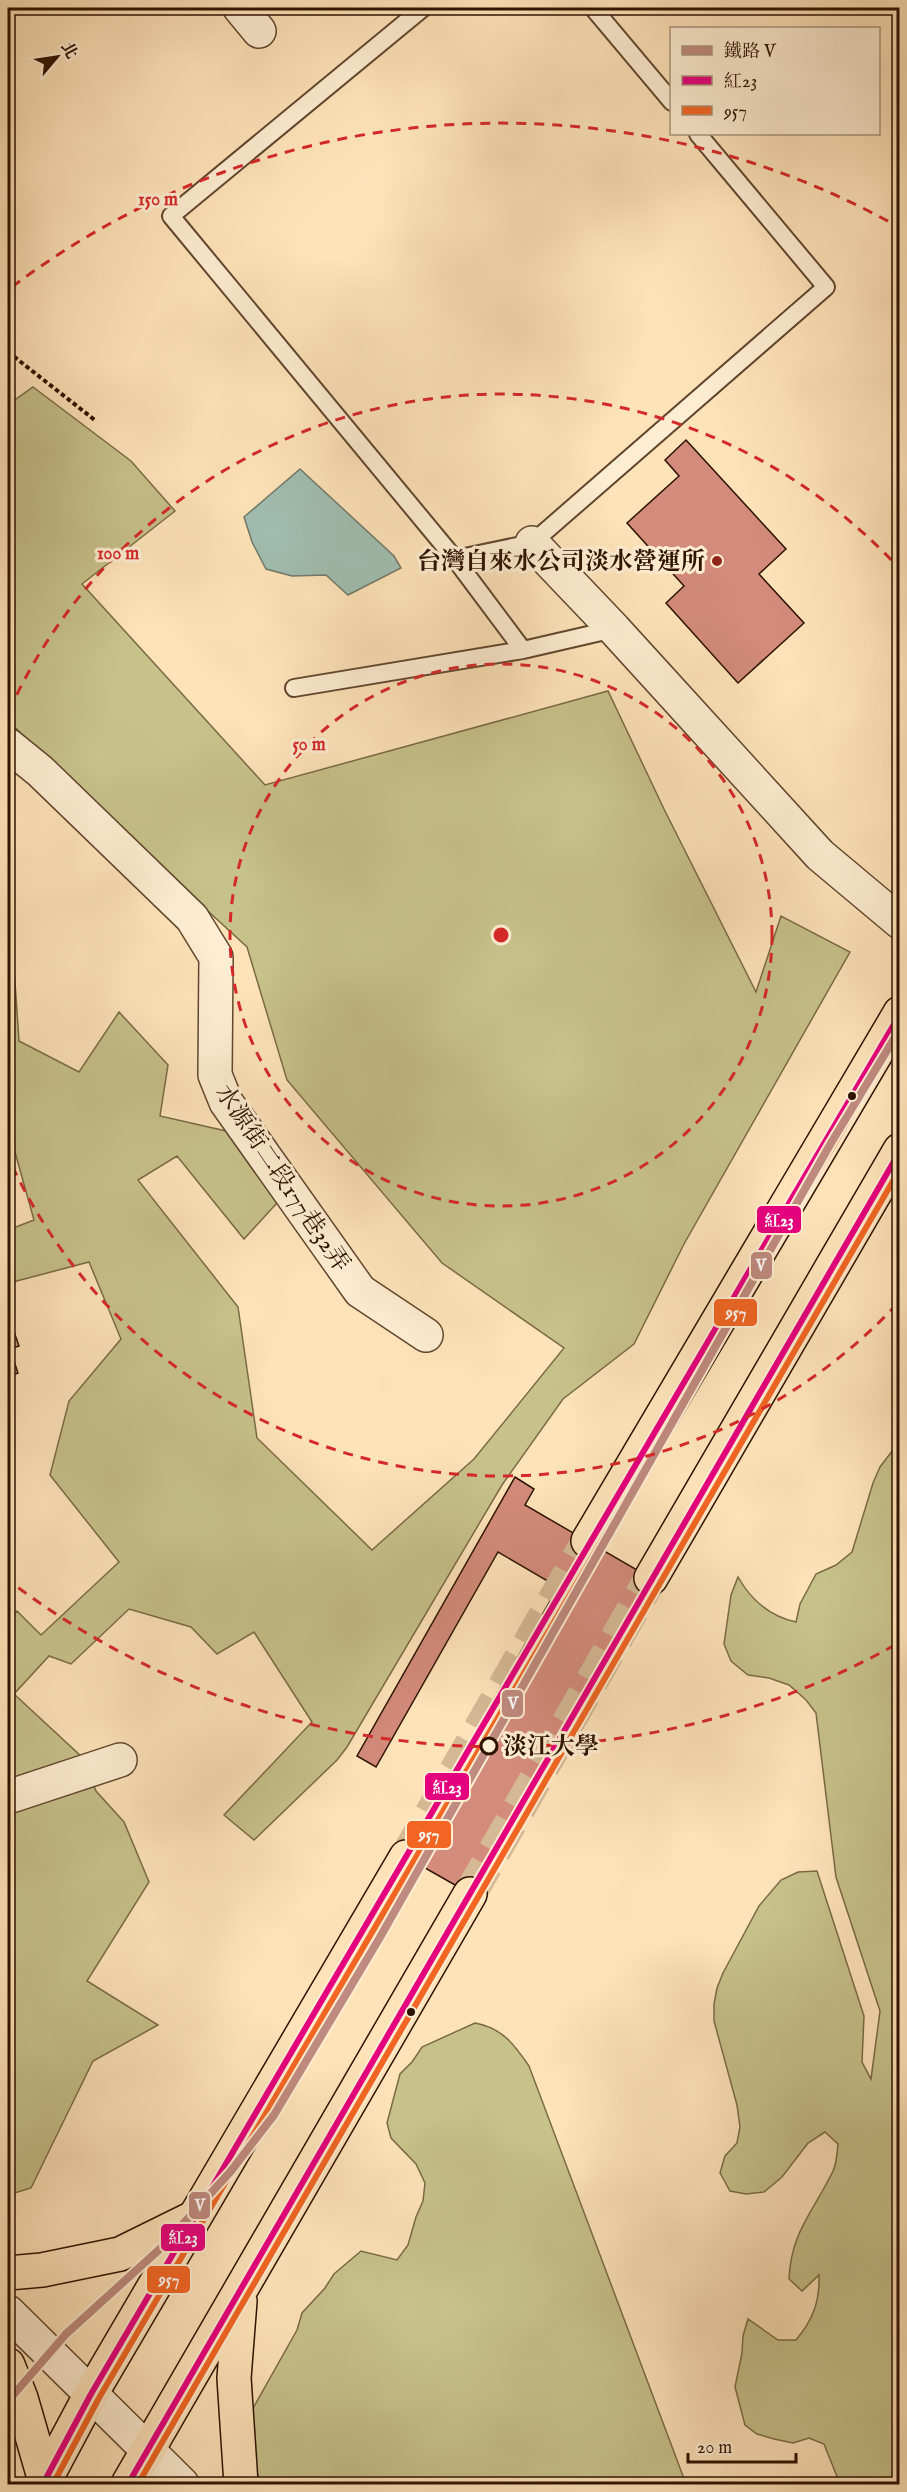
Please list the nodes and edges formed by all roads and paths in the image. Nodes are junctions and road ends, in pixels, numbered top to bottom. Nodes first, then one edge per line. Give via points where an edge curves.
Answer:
1 (423, 8) edge
2 (593, 8) edge
3 (670, 100) edge
4 (699, 135) edge
5 (8, 352) edge
6 (96, 421) dead end
7 (532, 543) junction
8 (455, 559) junction
9 (614, 629) junction
10 (523, 650) junction
11 (294, 688) dead end
12 (8, 746) edge
13 (900, 922) edge
14 (900, 1013) edge
15 (900, 1150) edge
16 (426, 1335) dead end
17 (588, 1541) tunnel mouth
18 (651, 1578) tunnel mouth
19 (120, 1760) dead end
20 (8, 1797) edge
21 (406, 1857) tunnel mouth
22 (470, 1894) tunnel mouth
23 (195, 2217) junction
24 (8, 2273) edge
25 (241, 2292) junction
26 (8, 2312) edge
27 (8, 2365) edge
28 (91, 2394) junction
29 (147, 2450) junction
30 (44, 2483) edge
31 (128, 2484) edge
32 (182, 2484) edge
33 (241, 2484) edge

1 - 8 lane via 171,216
2 - 3 lane
4 - 7 lane via 826,287
5 - 6 path
7 - 8 lane
7 - 9 street
8 - 10 lane
9 - 10 lane
9 - 13 street via 819,855
10 - 11 lane
12 - 16 street, 水源街二段177巷32弄 via 40,771 192,918 216,957 214,1075 226,1102 360,1291
14 - 17 main road
15 - 18 main road
19 - 20 street
21 - 23 main road
22 - 25 main road
23 - 24 main road via 120,2254
23 - 28 main road
25 - 29 main road
25 - 33 main road via 234,2378
26 - 28 street
27 - 30 main road
28 - 29 street
28 - 30 main road
29 - 31 main road
29 - 32 street

